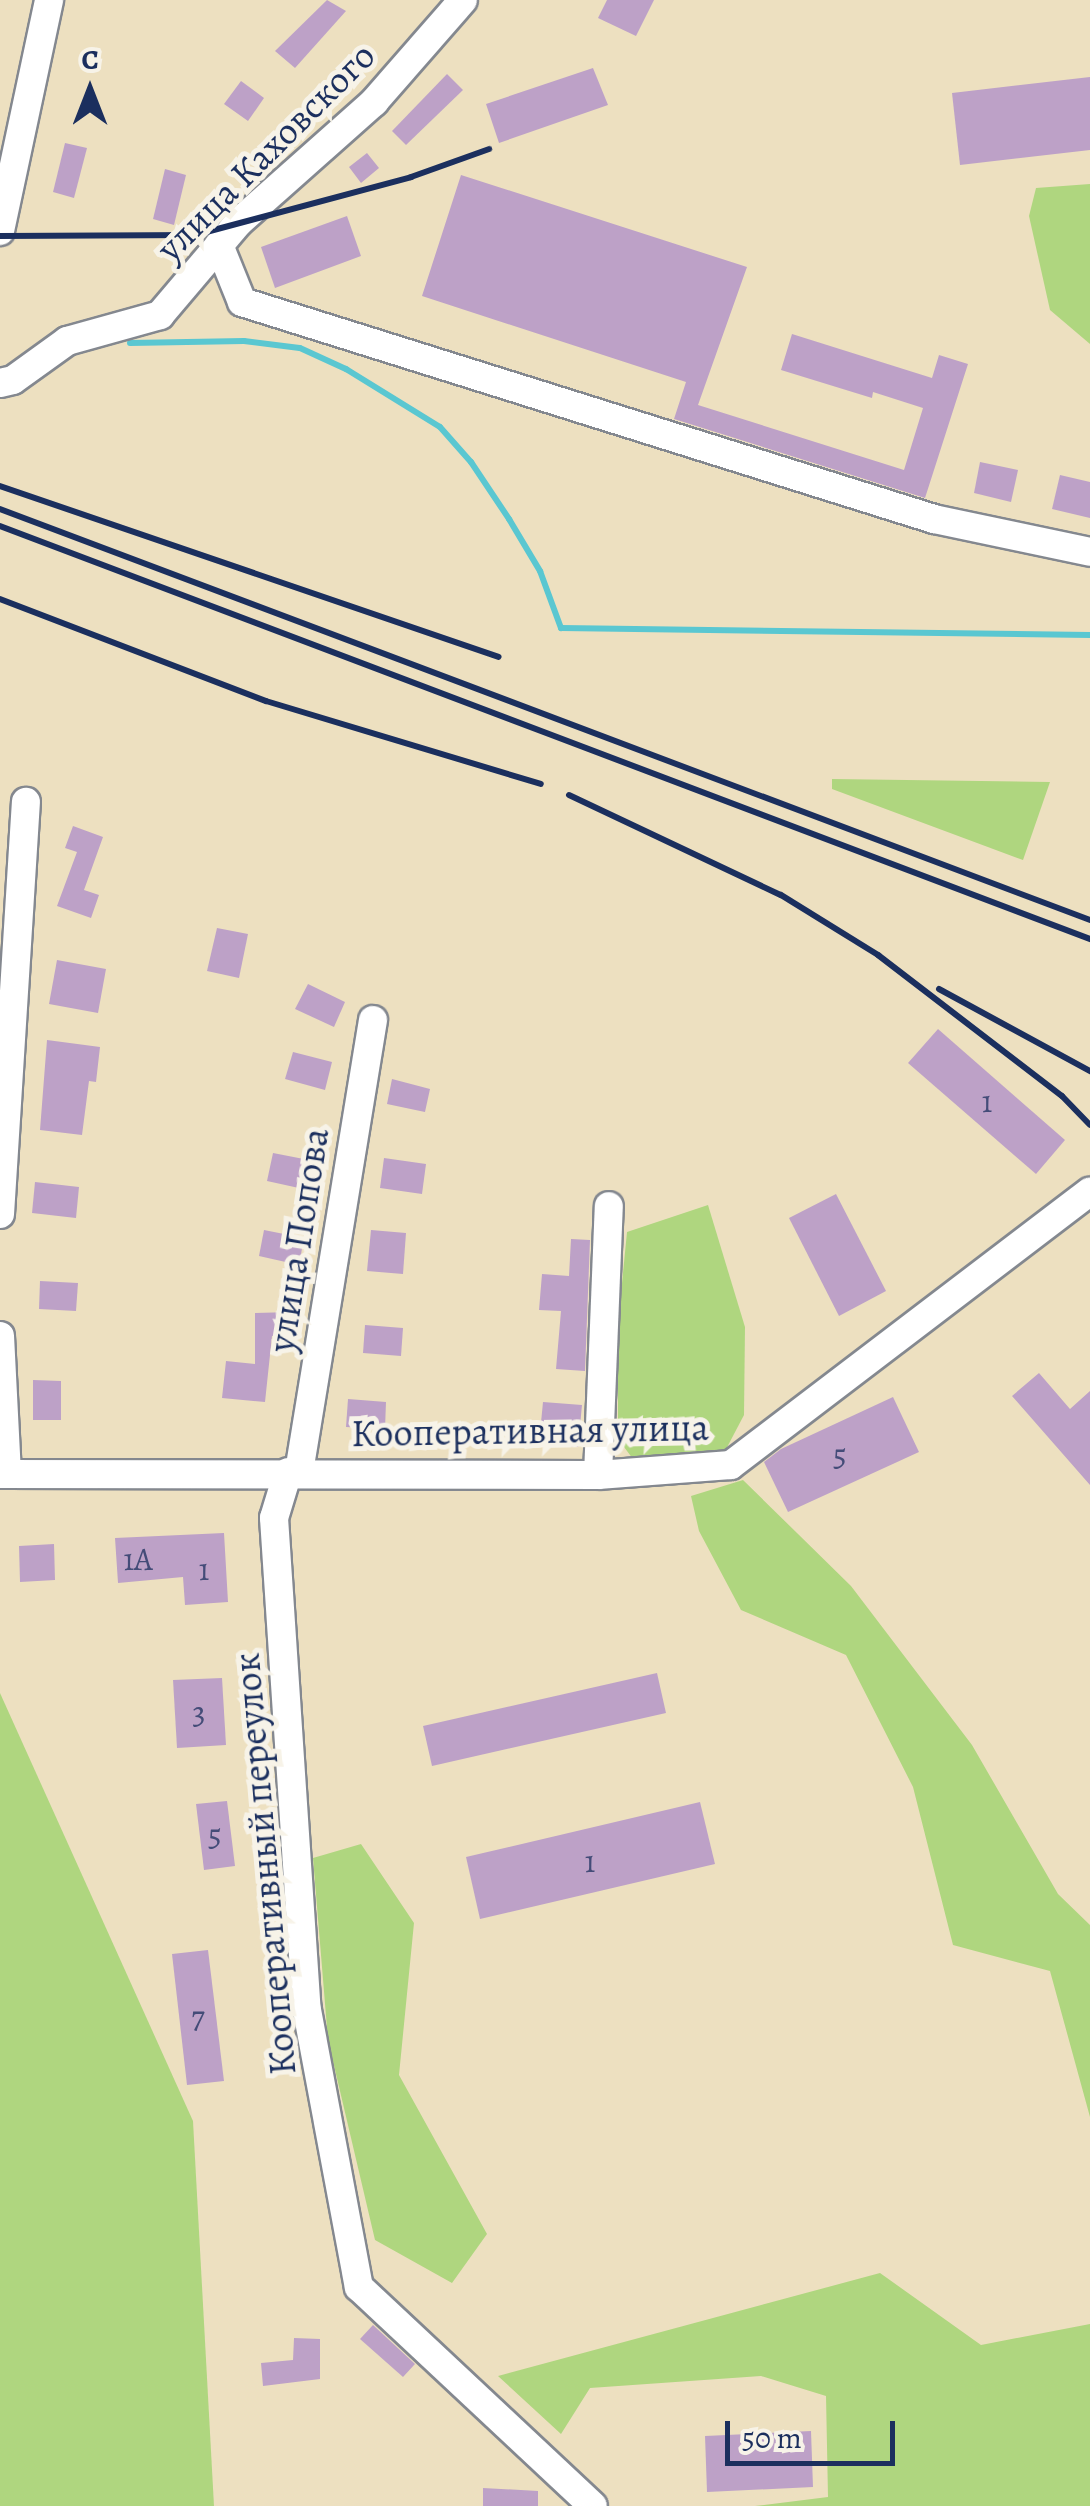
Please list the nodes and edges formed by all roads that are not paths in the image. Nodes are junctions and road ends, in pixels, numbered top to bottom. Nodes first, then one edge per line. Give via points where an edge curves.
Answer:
1 (49, 0) edge
2 (463, 0) edge
3 (0, 226) edge
4 (219, 245) junction
5 (0, 383) edge
6 (1090, 552) edge
7 (26, 802) dead end
8 (6, 1007) edge
9 (373, 1020) dead end
10 (1090, 1192) edge
11 (609, 1206) dead end
12 (0, 1214) edge
13 (0, 1336) edge
14 (293, 1472) junction
15 (3, 1474) edge
16 (598, 1475) junction
17 (594, 2506) edge

1 - 3 street
2 - 4 street, улица Каховского via 374,102
4 - 5 street, улица Каховского via 160,315 68,340
4 - 6 street via 242,302 934,518
7 - 8 street
8 - 12 street
9 - 14 street, улица Попова
10 - 16 street, Кооперативная улица via 731,1465
11 - 16 street
13 - 15 street
14 - 15 street, Кооперативная улица
14 - 16 street, Кооперативная улица
14 - 17 street, Кооперативный переулок via 274,1518 307,2010 358,2287

